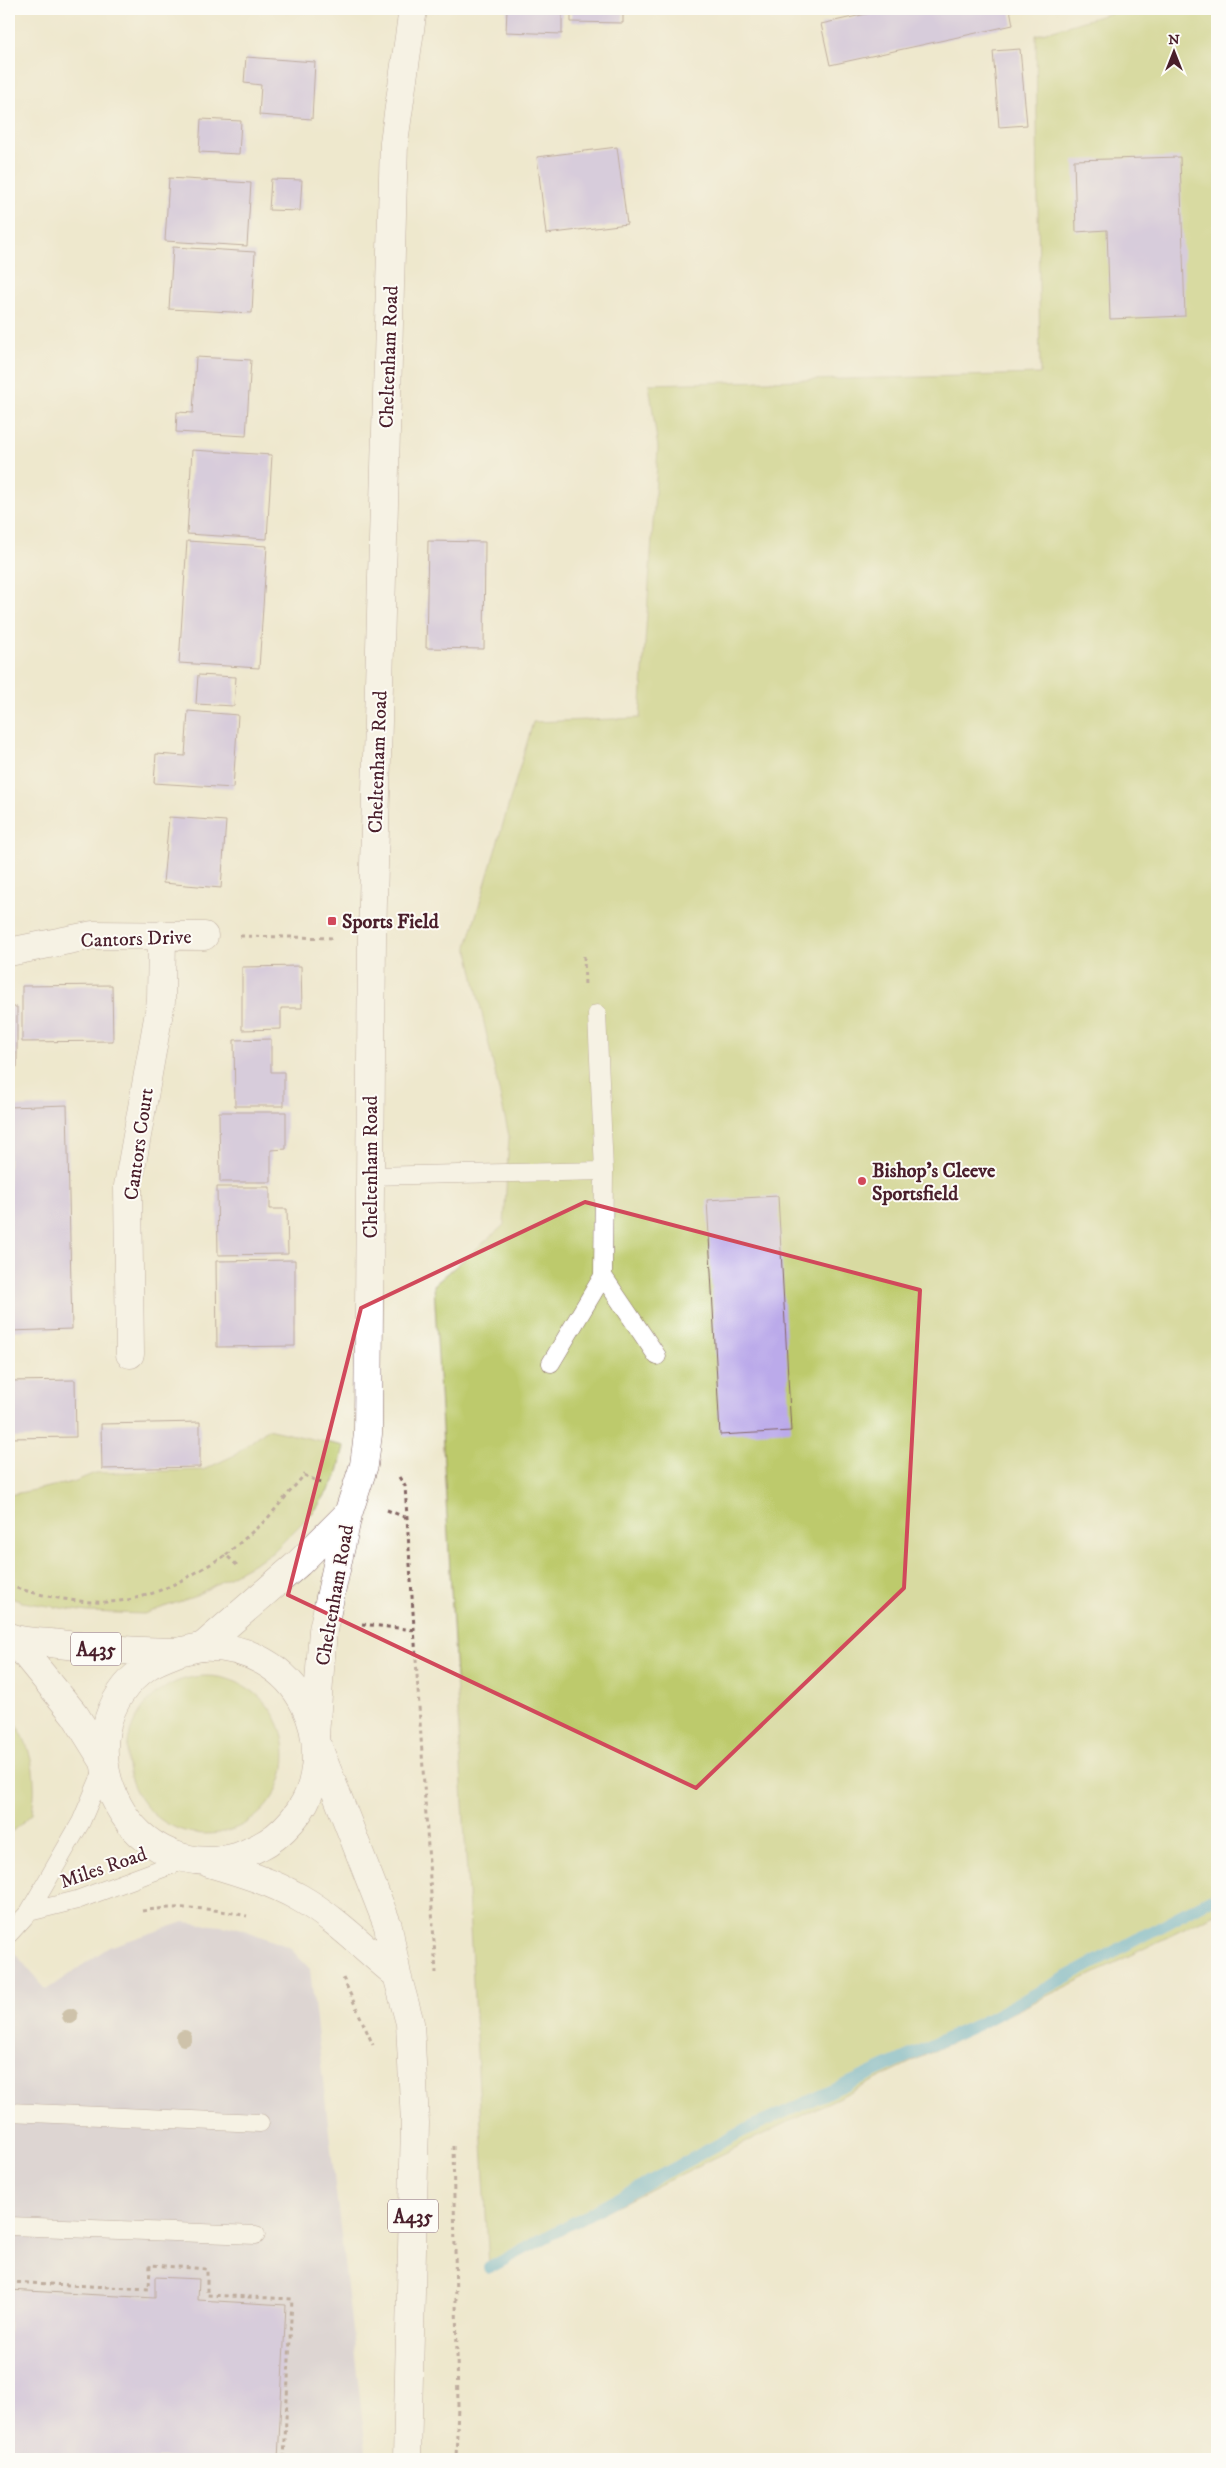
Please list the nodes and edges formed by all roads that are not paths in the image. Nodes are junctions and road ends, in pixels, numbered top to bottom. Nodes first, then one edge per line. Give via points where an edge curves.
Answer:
1 (413, 9) edge
2 (162, 935) junction
3 (204, 936) road end
4 (9, 952) edge
5 (597, 1014) dead end
6 (604, 1171) junction
7 (369, 1176) junction
8 (603, 1276) junction
9 (130, 1354) dead end
10 (657, 1356) dead end
11 (551, 1363) dead end
12 (348, 1514) junction
13 (11, 1638) edge
14 (190, 1650) junction
15 (316, 1739) junction
16 (104, 1764) junction
17 (193, 1859) junction
18 (29, 1912) junction
19 (9, 1934) edge
20 (397, 1975) junction
21 (9, 2112) edge
22 (260, 2123) dead end
23 (9, 2226) edge
24 (256, 2235) dead end
25 (407, 2459) edge

1 - 7 street, Cheltenham Road via 394,142 372,938
2 - 3 street, Cantors Drive
2 - 4 street, Cantors Drive via 93,935
2 - 9 street, Cantors Court via 161,1001 128,1186
5 - 6 lane
6 - 7 lane
6 - 8 lane
7 - 12 street, Cheltenham Road via 368,1434 364,1465
8 - 10 lane
8 - 11 lane
12 - 14 street, Cheltenham Road via 298,1563
12 - 15 street, Cheltenham Road via 323,1630
13 - 14 street, A435 via 96,1649
13 - 16 street, A435 via 75,1715
14 - 15 street via 237,1650 271,1666 302,1698
14 - 16 street via 149,1666 125,1688 107,1725
15 - 17 street, Cheltenham Road via 316,1766 311,1788 296,1816 269,1842 236,1857
15 - 20 street, A435 via 388,1926
16 - 17 street via 112,1795 139,1833 153,1844
16 - 18 lane, Miles Road via 81,1822
17 - 18 lane, Miles Road via 76,1900
17 - 20 street via 233,1870 299,1898 338,1924
18 - 19 lane, Miles Road
20 - 25 street, A435 via 410,2023 415,2122
21 - 22 lane
23 - 24 lane

